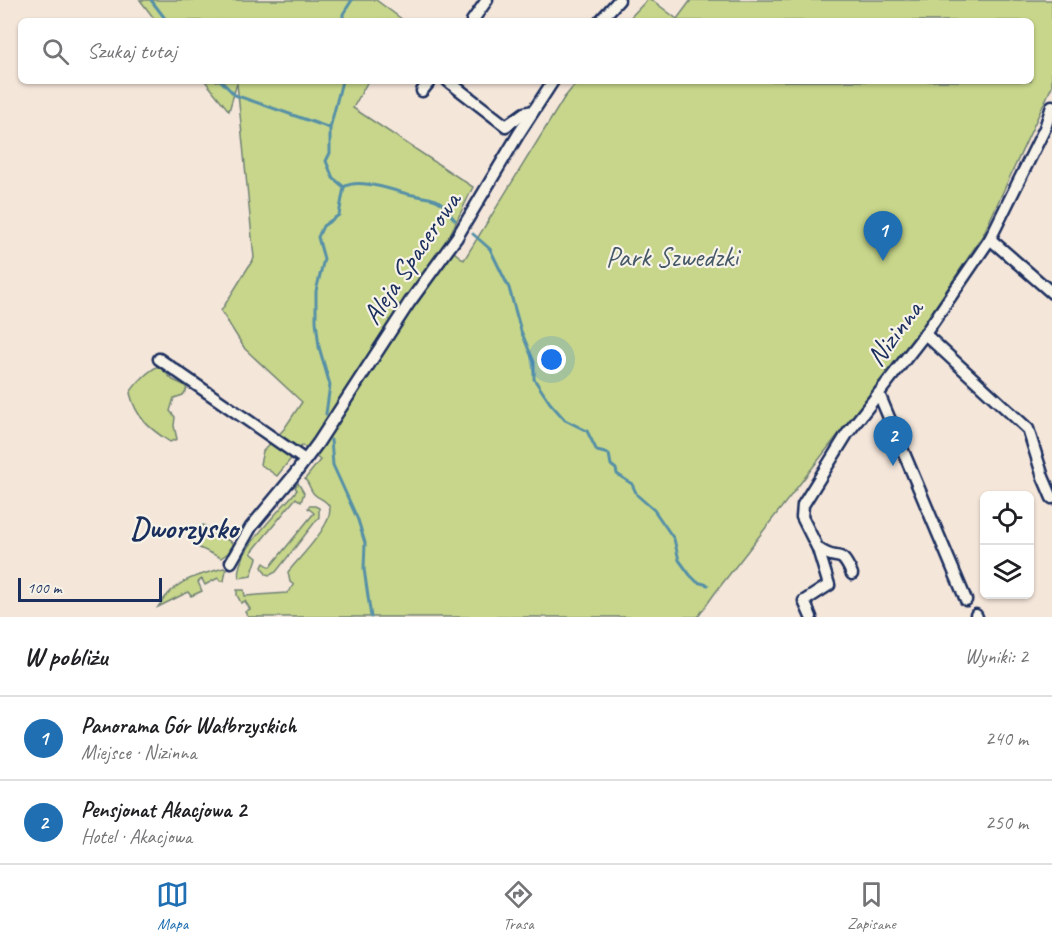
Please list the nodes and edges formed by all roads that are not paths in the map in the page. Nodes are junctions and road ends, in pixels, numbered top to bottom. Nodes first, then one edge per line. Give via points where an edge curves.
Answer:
1 (487, 0) edge
2 (619, 0) edge
3 (474, 18) edge
4 (603, 18) edge
5 (428, 84) edge
6 (452, 84) edge
7 (551, 84) edge
8 (422, 91) dead end
9 (1052, 106) edge
10 (533, 111) junction
11 (506, 126) junction
12 (1048, 130) edge
13 (514, 141) junction
14 (990, 239) junction
15 (1052, 293) edge
16 (925, 334) junction
17 (159, 359) dead end
18 (879, 394) junction
19 (305, 460) junction
20 (1052, 498) edge
21 (818, 549) junction
22 (231, 562) dead end
23 (852, 574) dead end
24 (966, 600) dead end
25 (811, 617) edge

1 - 3 street
2 - 4 street
5 - 8 street
6 - 11 street
7 - 10 street, Aleja Spacerowa
9 - 12 street, Nizinna
10 - 11 street
10 - 13 street, Aleja Spacerowa
11 - 13 street
12 - 14 street, Nizinna
13 - 19 street, Aleja Spacerowa via 457,237
14 - 15 street
14 - 16 street, Nizinna
16 - 18 street, Nizinna
16 - 20 street via 1028,429
17 - 19 street
18 - 21 street, Nizinna via 847,434 802,505 802,517
18 - 24 street
19 - 22 street, Aleja Spacerowa via 251,527
21 - 23 street via 828,556 841,556
21 - 25 street, Nizinna via 829,585 804,602

